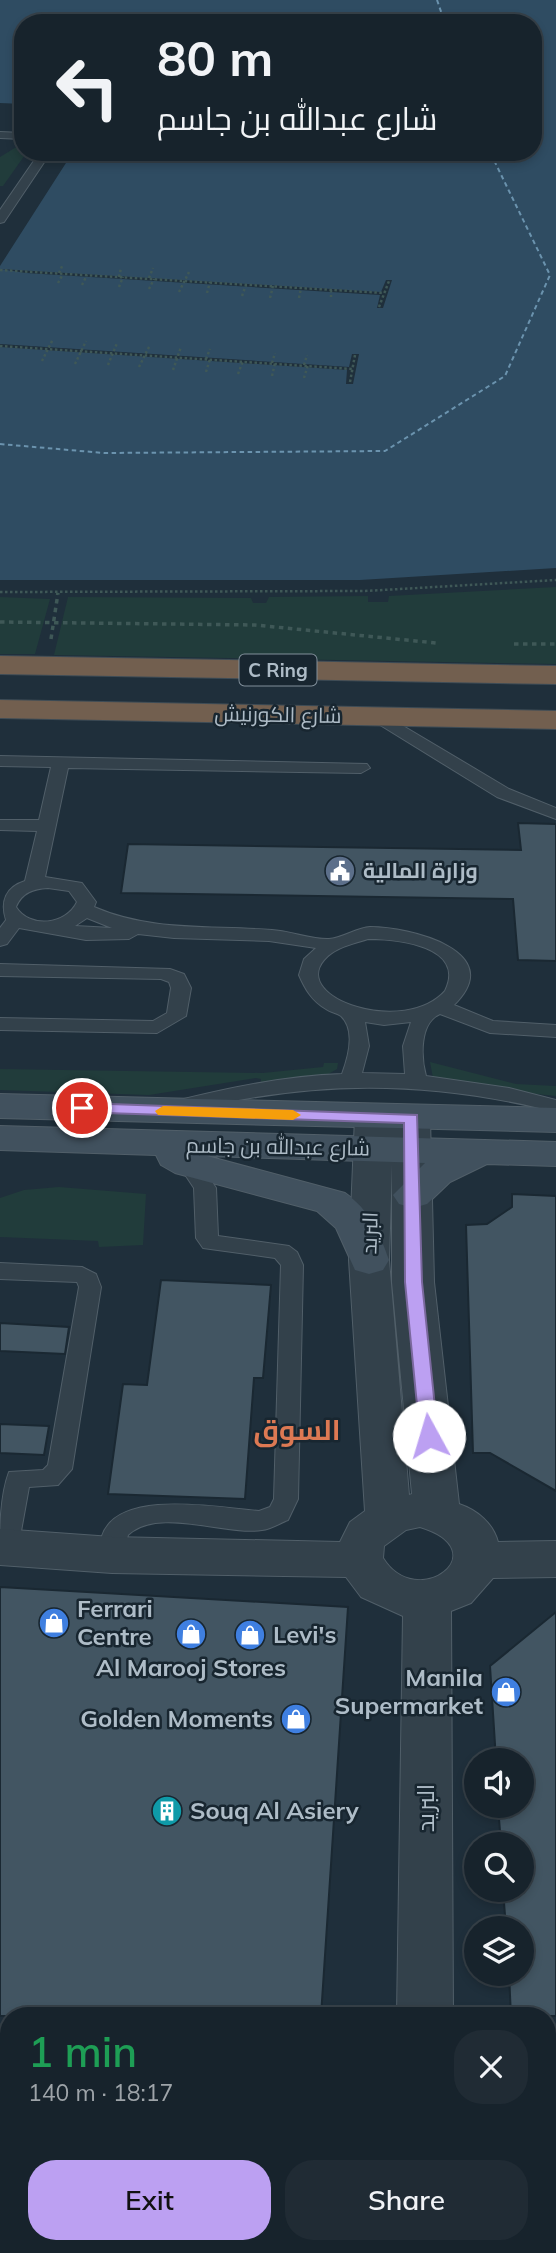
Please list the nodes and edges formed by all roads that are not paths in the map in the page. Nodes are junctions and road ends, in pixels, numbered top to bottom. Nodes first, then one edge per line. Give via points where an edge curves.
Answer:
1 (40, 161) edge
2 (0, 219) edge
3 (46, 658) junction
4 (0, 665) edge
5 (0, 671) edge
6 (556, 675) edge
7 (556, 697) edge
8 (2, 710) edge
9 (378, 716) junction
10 (556, 720) edge
11 (0, 761) edge
12 (61, 762) junction
13 (361, 768) dead end
14 (556, 814) edge
15 (0, 825) edge
16 (47, 826) junction
17 (34, 884) junction
18 (85, 910) junction
19 (16, 919) junction
20 (48, 927) junction
21 (145, 930) junction
22 (0, 940) edge
23 (330, 944) junction
24 (0, 970) edge
25 (433, 1010) junction
26 (350, 1015) junction
27 (0, 1024) edge
28 (556, 1031) edge
29 (350, 1079) junction
30 (417, 1080) junction
31 (0, 1106) edge
32 (556, 1106) edge
33 (556, 1120) edge
34 (158, 1128) junction
35 (392, 1134) junction
36 (0, 1138) edge
37 (486, 1152) junction
38 (556, 1154) edge
39 (189, 1164) junction
40 (413, 1195) junction
41 (369, 1260) junction
42 (0, 1271) edge
43 (9, 1477) edge
44 (437, 1512) junction
45 (388, 1516) junction
46 (2, 1547) edge
47 (113, 1555) junction
48 (556, 1559) edge
49 (361, 1560) junction
50 (480, 1560) junction
51 (427, 1599) junction
52 (425, 2007) edge

1 - 2 lane
3 - 4 highway, C Ring
3 - 5 highway
3 - 6 highway, C Ring
7 - 8 highway via 125,689 62,694
8 - 9 highway, شارع الكورنيش / C Ring
9 - 10 highway, شارع الكورنيش / C Ring
9 - 14 lane via 503,793
11 - 12 lane
12 - 13 lane
12 - 16 lane
15 - 16 lane
16 - 17 lane
17 - 18 lane via 75,887 87,902
17 - 19 lane via 9,900 9,914
18 - 20 lane via 71,922
18 - 21 lane via 112,923
19 - 20 lane
19 - 22 lane
20 - 21 lane via 86,934
21 - 23 lane via 284,934
23 - 25 lane via 366,933 387,933 417,938 442,950 459,972 458,985 452,997
23 - 26 lane via 316,955 310,981 324,1000
24 - 27 lane via 163,973 177,978 181,988 176,1016 157,1027
25 - 26 lane via 401,1019
25 - 28 lane via 490,1027
25 - 30 lane via 418,1024 412,1055
26 - 29 lane via 358,1025 358,1054
29 - 30 lane
29 - 34 lane via 286,1083 224,1094
30 - 32 lane via 480,1088
31 - 34 street, شارع عبدالله بن جاسم
33 - 35 street, شارع عبدالله بن جاسم
34 - 35 street, شارع عبدالله بن جاسم
34 - 36 street, شارع عبدالله بن جاسم
34 - 39 street
35 - 37 street, شارع عبدالله بن جاسم
35 - 40 street, البريد
35 - 41 street, البريد
37 - 38 street, شارع عبدالله بن جاسم
37 - 40 street via 451,1164
39 - 41 street via 331,1202 354,1222
39 - 47 lane via 205,1188 211,1243 281,1251 292,1265 286,1499 279,1513 261,1521 140,1515 119,1527
40 - 44 street, البريد via 413,1282
41 - 45 street, البريد
42 - 43 lane via 82,1275 90,1287 60,1469 49,1479
43 - 46 lane
44 - 45 street via 404,1511
44 - 50 street via 469,1530
45 - 49 street via 366,1534
46 - 47 street
47 - 49 street
48 - 50 street
49 - 51 street via 377,1584 391,1592
50 - 51 street via 463,1587
51 - 52 street, البريد

